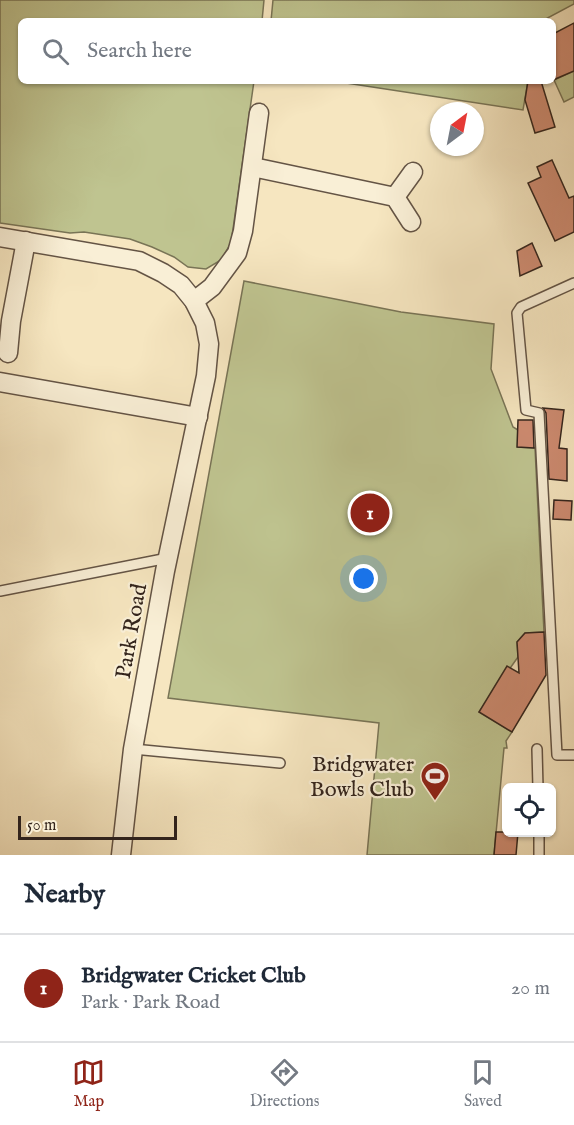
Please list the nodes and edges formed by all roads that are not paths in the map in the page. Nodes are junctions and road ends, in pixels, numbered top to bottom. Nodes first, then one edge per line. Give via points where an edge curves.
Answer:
1 (259, 113) dead end
2 (253, 167) junction
3 (413, 172) dead end
4 (395, 197) junction
5 (411, 222) dead end
6 (0, 237) edge
7 (26, 241) junction
8 (574, 283) edge
9 (194, 301) junction
10 (6, 319) edge
11 (8, 353) dead end
12 (0, 381) edge
13 (198, 417) junction
14 (168, 558) junction
15 (0, 591) edge
16 (133, 749) junction
17 (537, 749) dead end
18 (574, 755) edge
19 (280, 763) dead end
20 (538, 783) edge
21 (539, 837) edge
22 (121, 855) edge
23 (539, 855) edge

1 - 2 street
2 - 4 street
2 - 9 street via 237,253 212,287
3 - 4 street
4 - 5 street
6 - 7 street
7 - 9 street via 139,261 181,285
7 - 10 street
8 - 18 lane via 521,307 517,313 526,410 539,413 557,755
9 - 13 street, Park Road via 205,323 209,344
10 - 11 street
12 - 13 street
13 - 14 street, Park Road
14 - 15 lane
14 - 16 street, Park Road
16 - 19 lane
16 - 22 street, Park Road
17 - 20 lane
21 - 23 lane

